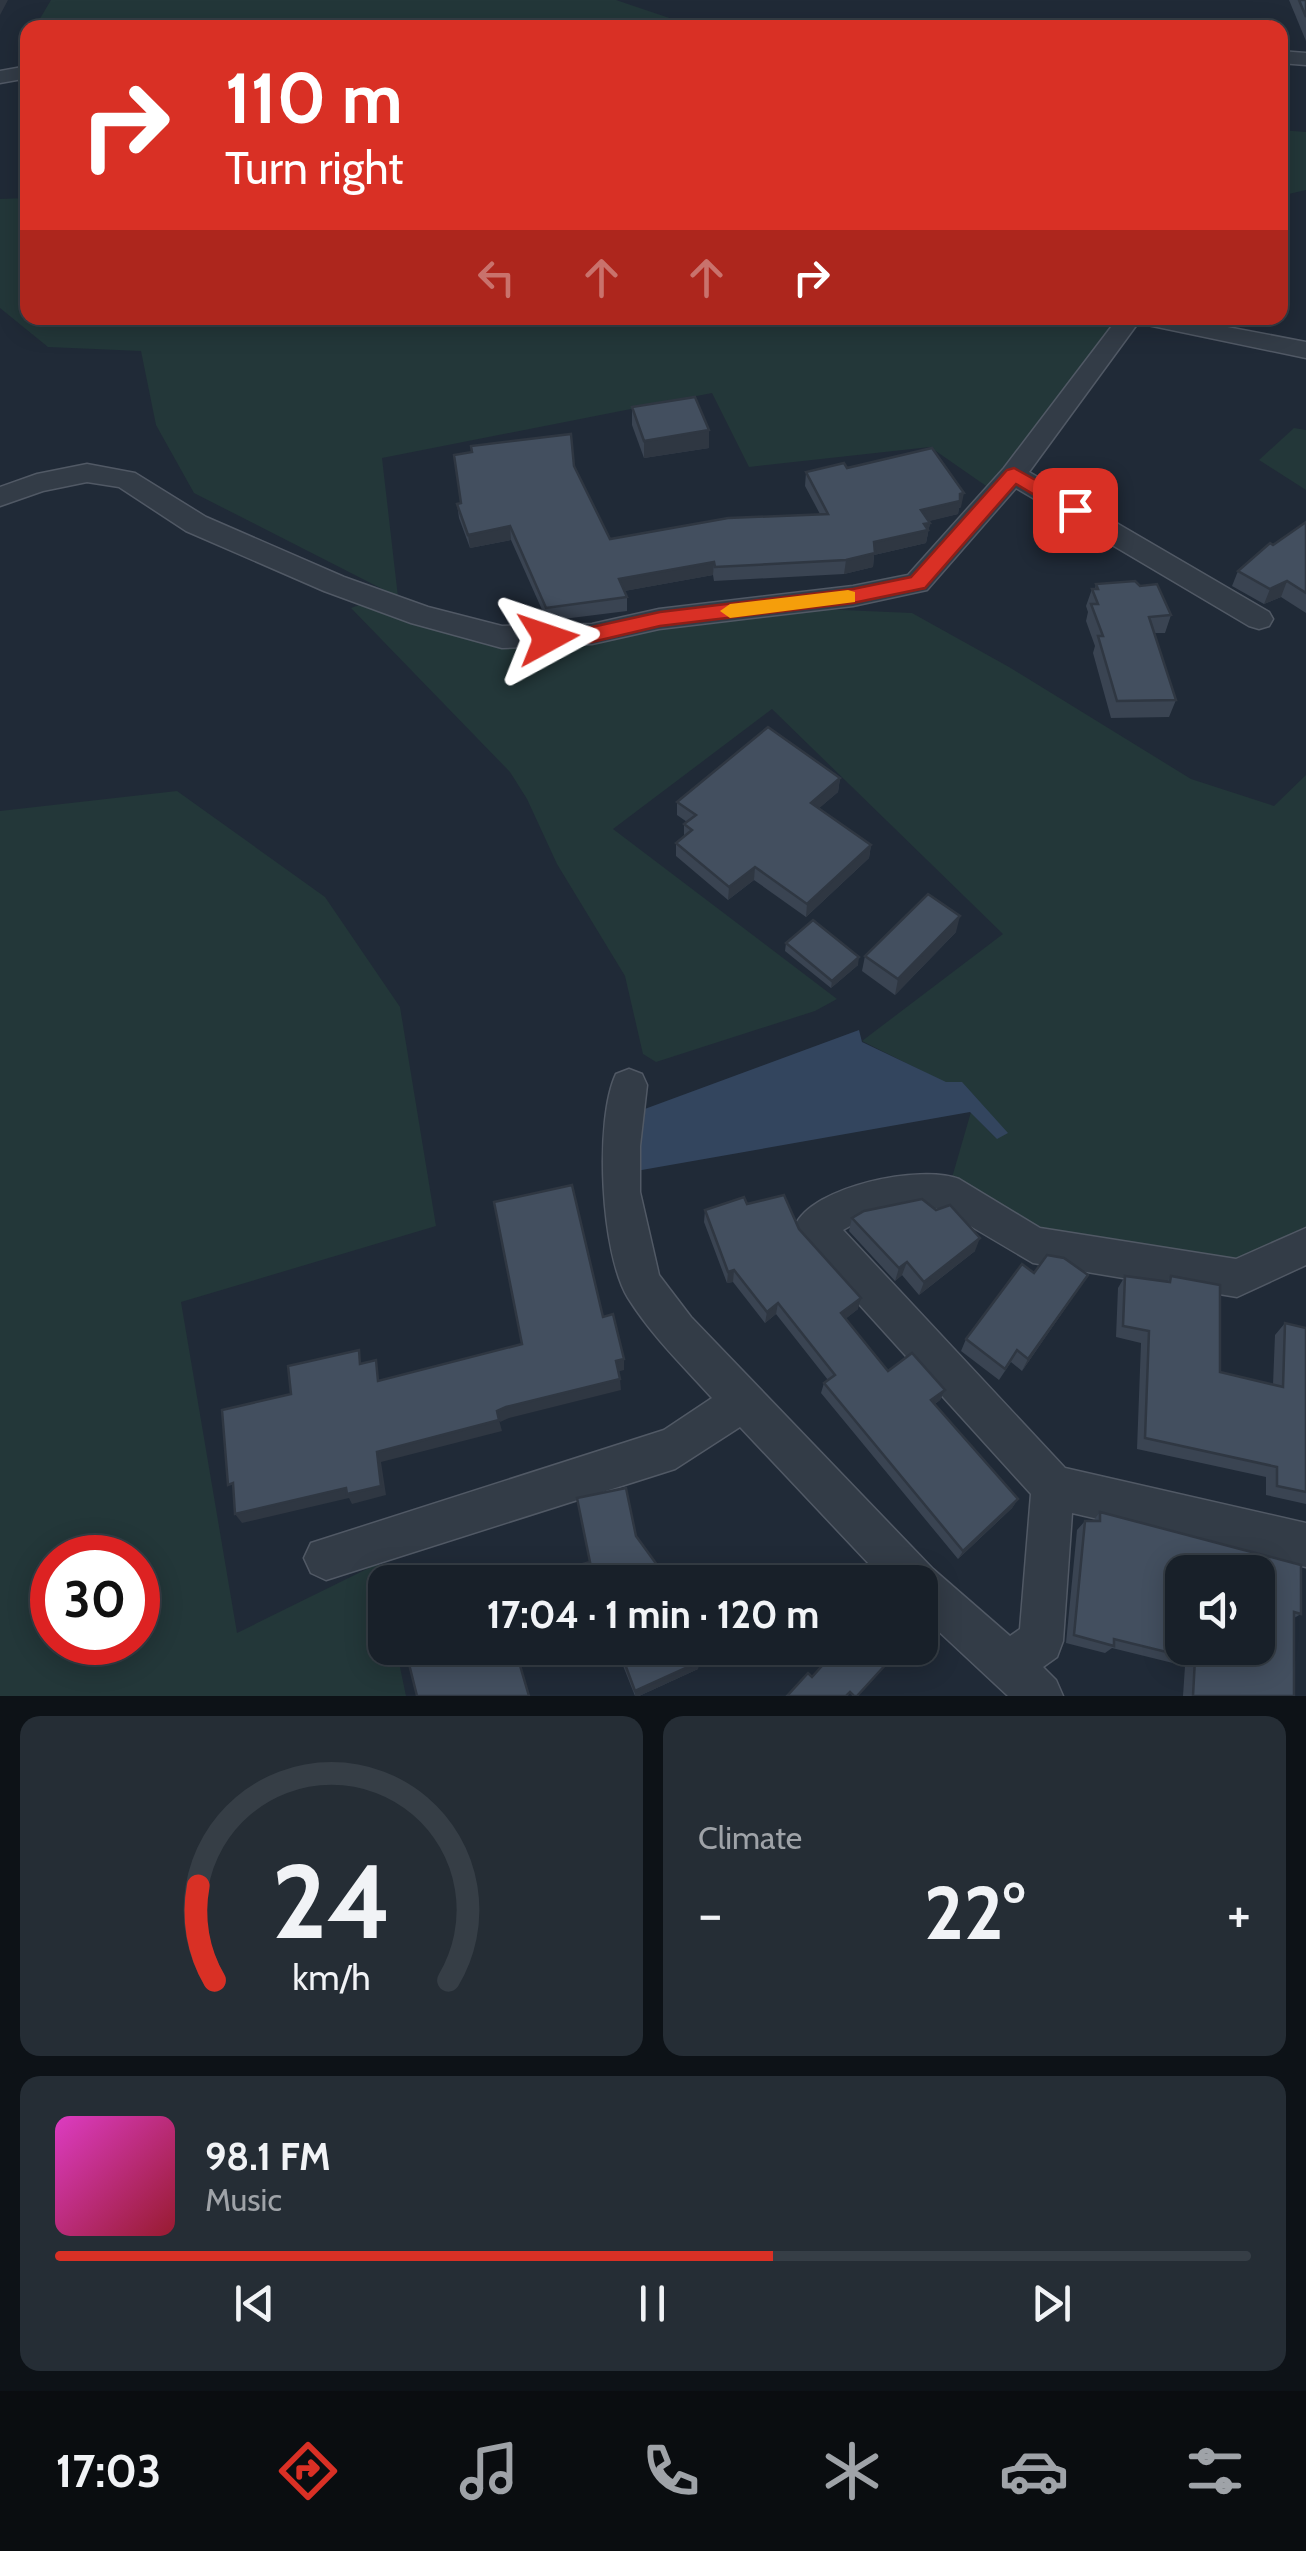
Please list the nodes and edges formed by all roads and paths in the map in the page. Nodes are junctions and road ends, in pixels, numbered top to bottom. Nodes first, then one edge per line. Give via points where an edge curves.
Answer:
1 (1125, 325) edge
2 (1181, 325) edge
3 (1306, 350) edge
4 (1014, 474) junction
5 (0, 497) edge
6 (1259, 619) dead end
7 (629, 1085) dead end
8 (1306, 1246) edge
9 (743, 1401) junction
10 (1053, 1487) junction
11 (1306, 1545) edge
12 (326, 1558) dead end
13 (900, 1565) edge
14 (938, 1600) edge
15 (1024, 1681) edge

1 - 4 street
2 - 3 street
4 - 5 street via 918,583 548,638 502,638 334,584 196,524 108,474 66,476
4 - 6 street
7 - 9 street via 621,1192 641,1283
8 - 10 street via 1236,1278 1033,1245 946,1191 918,1190 852,1205 814,1226
9 - 12 street via 675,1448
9 - 13 street
10 - 11 street
10 - 15 street via 1041,1641
14 - 15 street

